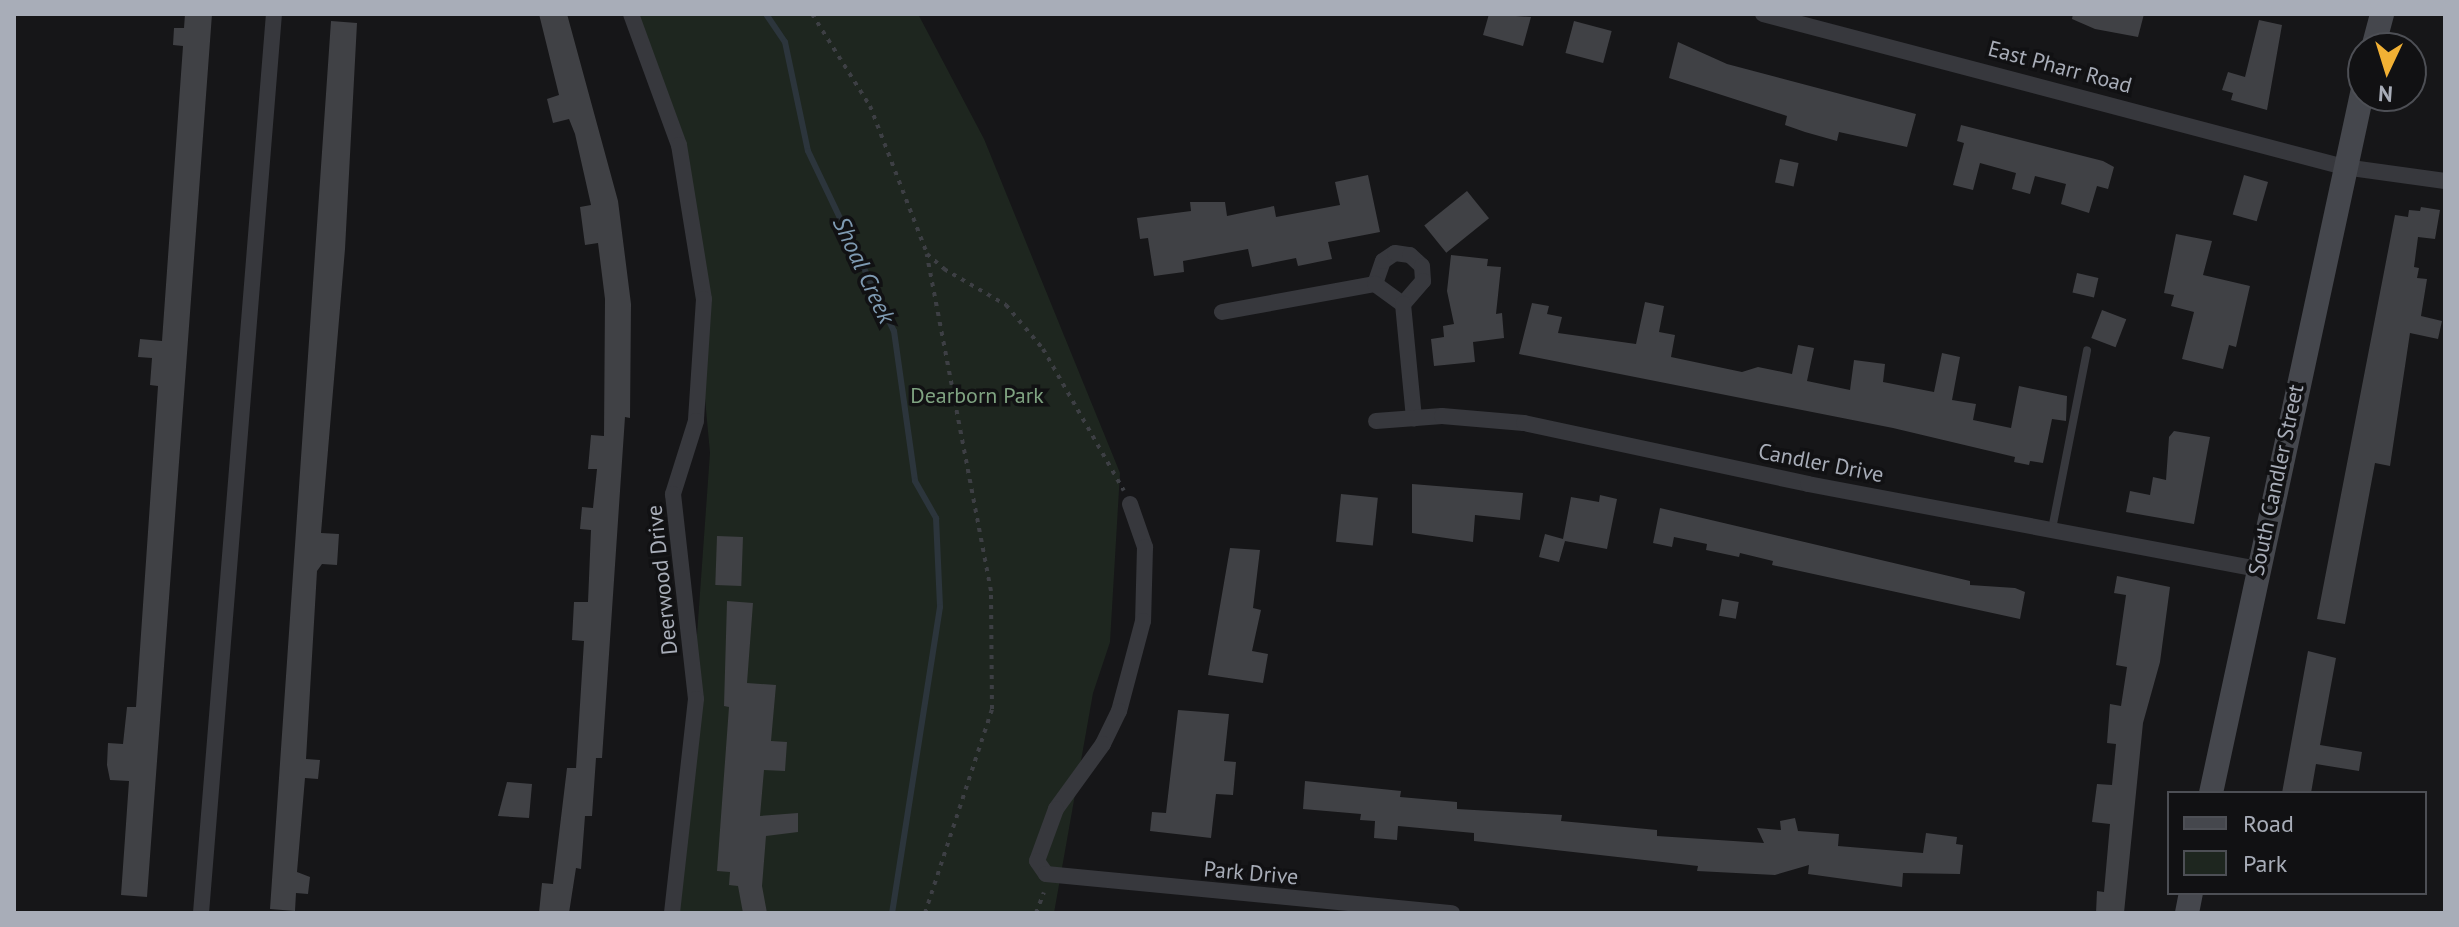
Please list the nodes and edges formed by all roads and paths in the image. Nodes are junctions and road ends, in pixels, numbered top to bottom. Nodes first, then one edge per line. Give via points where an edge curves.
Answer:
1 (274, 14) edge
2 (631, 14) edge
3 (812, 14) edge
4 (1763, 14) edge
5 (2357, 112) edge
6 (2344, 167) junction
7 (2445, 181) edge
8 (927, 254) junction
9 (1375, 284) junction
10 (1403, 304) junction
11 (1222, 312) dead end
12 (2087, 350) dead end
13 (1414, 418) junction
14 (1376, 421) dead end
15 (1130, 504) joint
16 (2052, 529) junction
17 (2257, 569) junction
18 (2211, 791) edge
19 (201, 913) edge
20 (672, 913) edge
21 (925, 913) edge
22 (1452, 913) edge

1 - 19 street
2 - 20 street, Deerwood Drive via 679,145 704,299 696,421 673,494 696,699
3 - 8 path via 870,106
4 - 6 street, East Pharr Road
5 - 6 main road, South Candler Street
6 - 7 street, East Pharr Road
6 - 17 main road, South Candler Street
8 - 15 path via 1006,305 1043,349
8 - 21 path via 991,591 992,709
9 - 10 street
9 - 10 street via 1383,261 1395,253 1410,255 1422,266 1423,281
9 - 11 street
10 - 13 street
12 - 16 lane
13 - 14 street, Candler Drive
13 - 16 street, Candler Drive via 1524,423
15 - 22 street, Park Drive via 1145,547 1143,621 1119,711 1103,744 1056,809 1037,861 1046,874
16 - 17 street, Candler Drive
17 - 18 main road, South Candler Street

